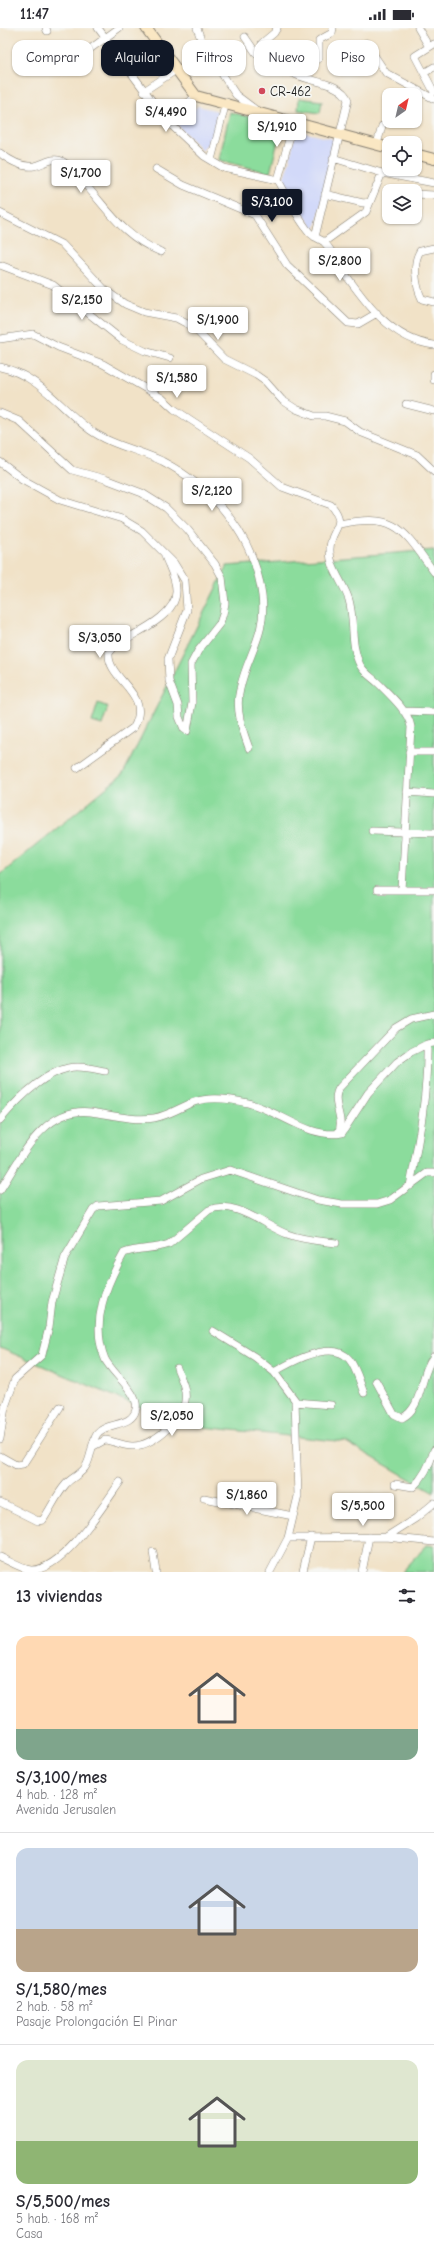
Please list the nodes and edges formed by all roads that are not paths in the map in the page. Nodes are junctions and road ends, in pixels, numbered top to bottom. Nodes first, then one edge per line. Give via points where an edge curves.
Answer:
1 (98, 28) edge
2 (119, 28) edge
3 (146, 28) edge
4 (197, 28) edge
5 (277, 28) edge
6 (333, 28) edge
7 (418, 28) edge
8 (245, 37) dead end
9 (105, 38) junction
10 (155, 40) edge
11 (266, 40) edge
12 (319, 40) edge
13 (431, 45) edge
14 (93, 47) edge
15 (254, 52) edge
16 (379, 63) edge
17 (174, 67) edge
18 (434, 67) edge
19 (176, 70) junction
20 (424, 73) junction
21 (134, 76) edge
22 (299, 76) edge
23 (144, 91) junction
24 (434, 92) edge
25 (196, 96) junction
26 (434, 99) edge
27 (226, 102) junction
28 (256, 110) junction
29 (167, 121) junction
30 (294, 121) junction
31 (382, 126) dead end
32 (339, 134) junction
33 (378, 144) junction
34 (382, 145) edge
35 (0, 153) edge
36 (422, 156) edge
37 (333, 158) junction
38 (211, 160) junction
39 (434, 160) edge
40 (156, 169) dead end
41 (382, 173) joint
42 (398, 176) edge
43 (278, 180) junction
44 (434, 183) edge
45 (325, 194) junction
46 (422, 194) edge
47 (434, 195) edge
48 (370, 202) junction
49 (0, 213) edge
50 (315, 237) junction
51 (324, 242) junction
52 (434, 248) edge
53 (161, 252) dead end
54 (0, 265) edge
55 (434, 302) edge
56 (377, 313) junction
57 (0, 339) edge
58 (434, 345) edge
59 (170, 358) dead end
60 (0, 367) edge
61 (434, 374) edge
62 (434, 380) edge
63 (406, 404) dead end
64 (434, 411) edge
65 (0, 413) edge
66 (0, 462) edge
67 (434, 471) edge
68 (339, 524) junction
69 (164, 552) junction
70 (434, 572) edge
71 (403, 711) junction
72 (434, 712) edge
73 (250, 748) dead end
74 (409, 752) junction
75 (434, 752) edge
76 (77, 768) dead end
77 (407, 792) junction
78 (434, 794) edge
79 (372, 831) dead end
80 (407, 831) junction
81 (434, 832) edge
82 (378, 890) dead end
83 (402, 890) junction
84 (434, 890) edge
85 (434, 1014) edge
86 (431, 1044) edge
87 (105, 1071) dead end
88 (0, 1120) edge
89 (338, 1133) junction
90 (434, 1173) edge
91 (410, 1187) junction
92 (0, 1190) edge
93 (336, 1243) dead end
94 (213, 1331) dead end
95 (434, 1356) edge
96 (177, 1368) dead end
97 (274, 1372) junction
98 (376, 1380) dead end
99 (364, 1393) dead end
100 (295, 1402) junction
101 (331, 1405) dead end
102 (60, 1407) dead end
103 (0, 1439) edge
104 (91, 1448) junction
105 (434, 1450) edge
106 (0, 1456) edge
107 (120, 1482) dead end
108 (395, 1484) dead end
109 (204, 1498) dead end
110 (0, 1502) edge
111 (434, 1502) edge
112 (293, 1516) junction
113 (369, 1536) junction
114 (312, 1537) junction
115 (386, 1537) junction
116 (288, 1538) junction
117 (434, 1542) edge
118 (153, 1552) dead end
119 (0, 1557) edge
120 (303, 1571) dead end
121 (156, 1572) edge
122 (270, 1572) edge
123 (362, 1572) edge

1 - 9 street
2 - 9 street
3 - 10 street
4 - 28 street via 203,45 233,90
5 - 11 street
6 - 12 street via 332,33
7 - 13 street
8 - 15 street
9 - 14 street
13 - 20 street via 415,56
16 - 26 street via 386,73
17 - 19 street
18 - 20 street
19 - 23 street
19 - 25 street
20 - 24 street
21 - 23 street
22 - 32 street via 329,84 347,97
23 - 29 street
25 - 27 street
25 - 29 street
27 - 28 street
27 - 38 street
28 - 30 street
29 - 38 street
30 - 32 street
30 - 43 street
31 - 33 street
32 - 33 street
32 - 37 street
33 - 34 street
35 - 53 street via 27,166 55,159 61,160 95,195 121,228 133,238
36 - 39 street
37 - 41 street
37 - 45 street
38 - 43 street via 224,168
40 - 56 street via 183,185 255,215 287,264 348,323 358,324
41 - 48 street
42 - 44 street
43 - 50 street via 307,229
45 - 48 street via 363,203
45 - 50 street
46 - 47 street
48 - 51 street via 366,212
49 - 67 street via 63,245 105,290 125,304 144,312 176,318 192,327 224,359 256,375 282,400 296,409 314,416 345,421 360,432 417,455
50 - 51 street
51 - 56 street via 361,296
52 - 55 street via 420,251 416,259 418,290 422,298
54 - 59 street via 54,285 122,340 145,351
56 - 58 street via 409,339
57 - 68 street via 38,336 58,347 103,364 150,389 174,409 249,458 282,487 320,500 334,508 340,517
60 - 73 street via 14,370 37,383 92,431 162,461 189,478 237,525 249,546 262,596 263,618 258,642 239,690 241,728
61 - 62 street
63 - 64 street
65 - 69 street via 19,421 72,470 142,493 166,508 188,530 215,564 222,577 225,602 223,614 220,623 191,664 192,703 187,731 184,729 169,681 168,659 187,610 187,596 185,581
66 - 69 street via 33,486 60,500 122,519 142,531
68 - 70 street via 365,519 382,520 392,524 402,531
68 - 71 street via 329,548 330,559 349,597 354,650 360,666 369,678 378,683
69 - 76 street via 176,591 169,611 116,645 109,653 112,666 134,694 138,712 137,722 134,727
71 - 72 street
71 - 74 street via 410,719
74 - 75 street
74 - 77 street
77 - 78 street
77 - 80 street
79 - 80 street
80 - 81 street
80 - 83 street
82 - 83 street
83 - 84 street
85 - 89 street via 411,1019 396,1028 340,1087 336,1097 342,1127
86 - 89 street via 411,1052 397,1062 368,1093 348,1126 342,1133
86 - 91 street via 423,1120
87 - 88 street via 78,1067 61,1071 27,1093
89 - 92 street via 313,1132 271,1111 234,1100 196,1102 153,1118 74,1112 60,1116 39,1134
90 - 91 street via 427,1173
91 - 103 street via 390,1200 377,1204 342,1204 318,1200 230,1170 200,1179 160,1201 98,1206 68,1250 52,1302 42,1355 15,1379 5,1407
93 - 104 street via 297,1237 236,1209 215,1207 169,1244 124,1253 103,1297 99,1335 106,1361 134,1396 136,1412 130,1420 104,1428 97,1434
94 - 97 street
95 - 98 street via 416,1402 408,1415 402,1418 394,1414
96 - 104 street via 185,1388 185,1401 178,1418 169,1428 156,1438 140,1445 132,1446 105,1440
97 - 99 street via 317,1352 343,1355 351,1361
97 - 100 street
100 - 101 street
100 - 112 street via 298,1496
102 - 106 street via 23,1464 16,1465
104 - 110 street via 86,1466 65,1485 43,1520 38,1521
105 - 108 street via 428,1468 413,1487
107 - 119 street via 68,1552 38,1569 31,1570
109 - 112 street
111 - 115 street via 416,1518
112 - 116 street
113 - 114 street
113 - 115 street
113 - 123 street
114 - 116 street
114 - 120 street
115 - 117 street
116 - 122 street
118 - 121 street

